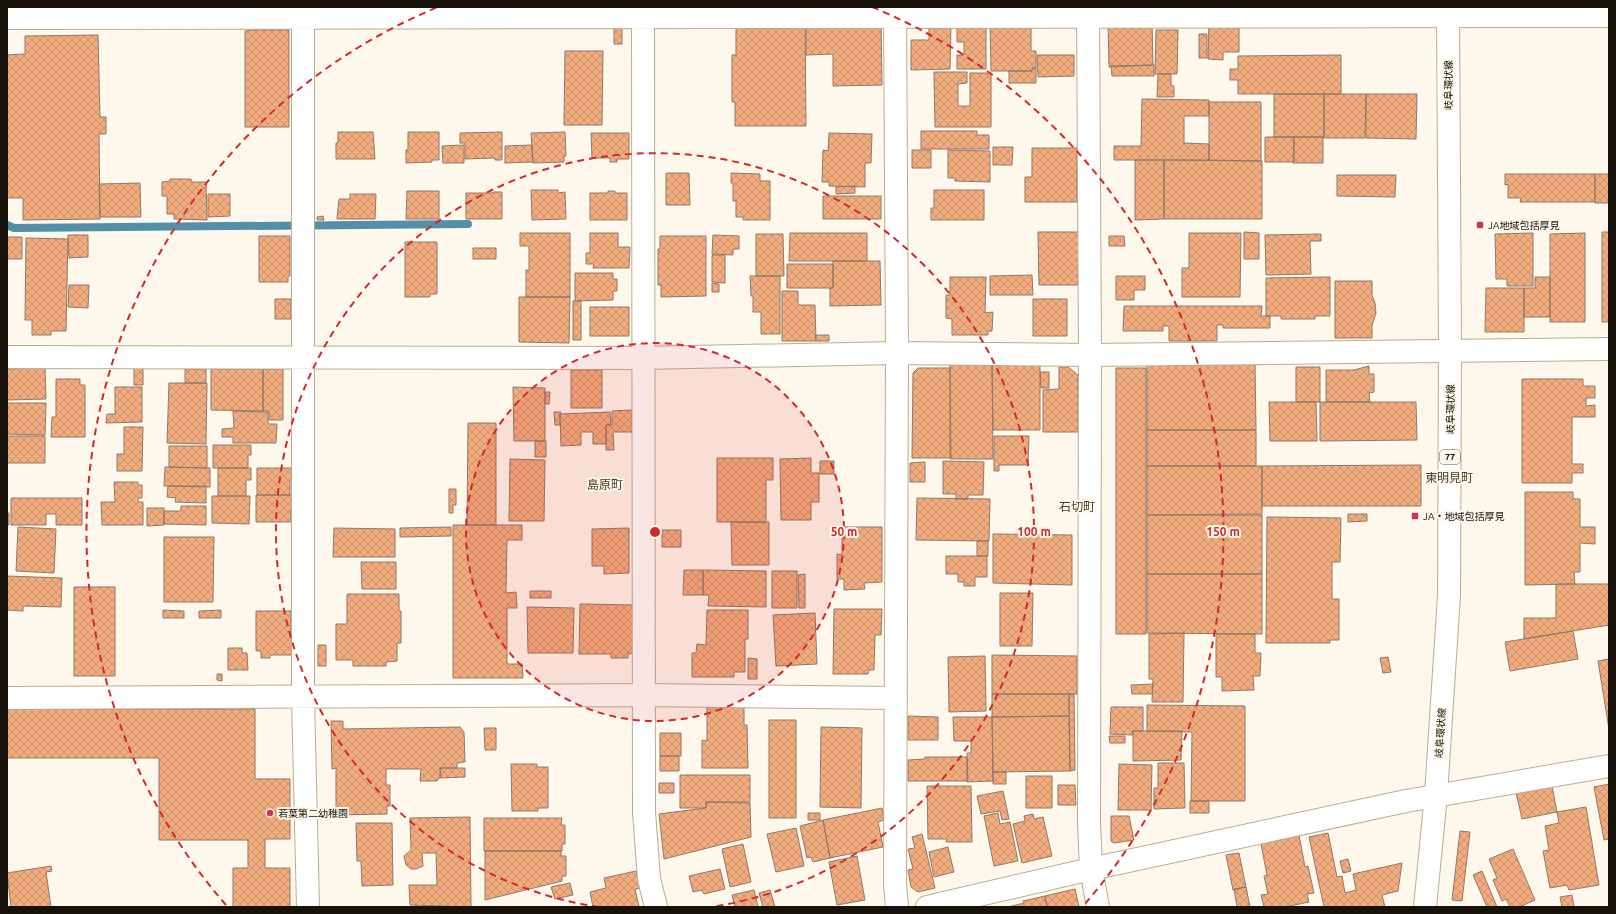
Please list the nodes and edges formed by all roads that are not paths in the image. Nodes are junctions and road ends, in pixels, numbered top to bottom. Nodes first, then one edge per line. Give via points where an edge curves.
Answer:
1 (1448, 11) edge
2 (302, 12) edge
3 (643, 12) edge
4 (895, 12) edge
5 (1088, 12) edge
6 (1609, 16) edge
7 (7, 18) edge
8 (1609, 349) edge
9 (1450, 351) junction
10 (897, 353) junction
11 (1090, 355) junction
12 (7, 357) edge
13 (302, 358) junction
14 (642, 358) junction
15 (644, 695) junction
16 (7, 698) edge
17 (303, 698) junction
18 (896, 698) junction
19 (1609, 766) edge
20 (1436, 795) junction
21 (1091, 869) junction
22 (308, 907) edge
23 (656, 907) edge
24 (897, 907) edge
25 (927, 907) edge
26 (1098, 907) edge
27 (1425, 907) edge

1 - 5 street
1 - 6 street
1 - 9 street, 岐阜環状線 / 77
2 - 3 street
2 - 7 street
2 - 13 street
3 - 4 street
3 - 14 street
4 - 5 street
4 - 10 street
5 - 11 street
8 - 9 street
9 - 11 street
9 - 20 street, 岐阜環状線 / 77 via 1449,594
10 - 11 street
10 - 14 street
10 - 18 street
11 - 21 street
12 - 13 street
13 - 14 street
13 - 17 street
14 - 15 street
15 - 17 street
15 - 18 street
15 - 23 street via 644,812 649,879
16 - 17 street
17 - 22 street
18 - 24 street
19 - 20 street
20 - 21 street
20 - 27 street, 岐阜環状線 / 77
21 - 25 street
21 - 26 street

